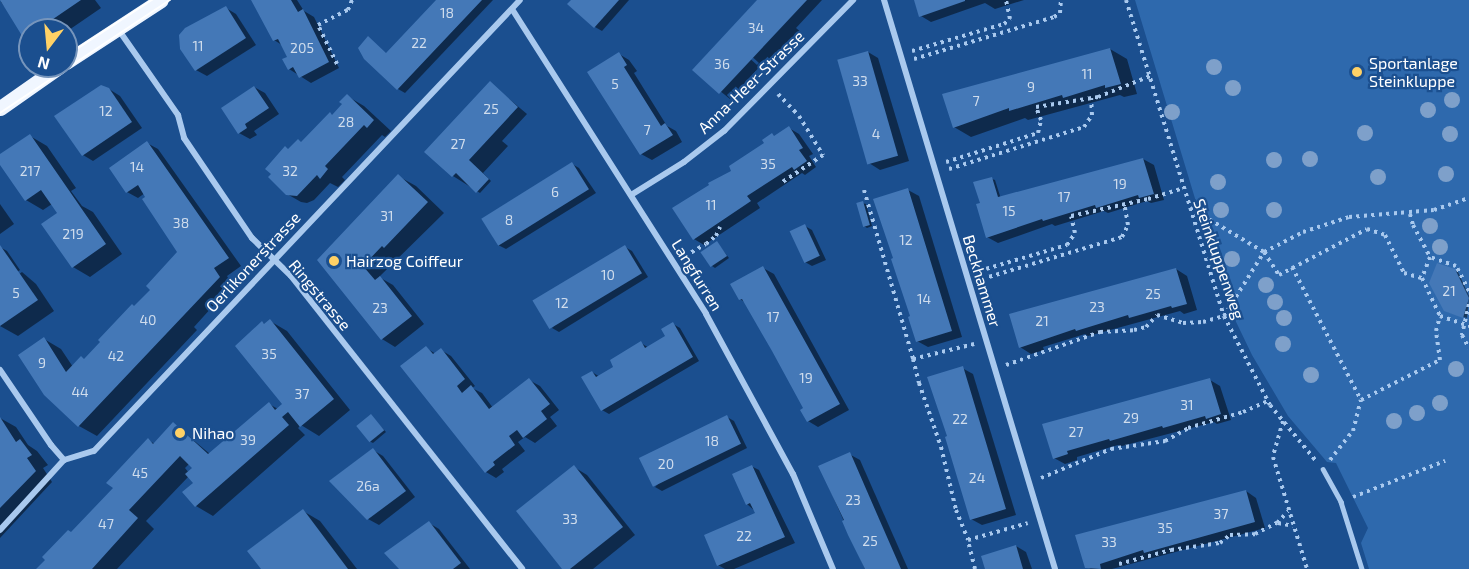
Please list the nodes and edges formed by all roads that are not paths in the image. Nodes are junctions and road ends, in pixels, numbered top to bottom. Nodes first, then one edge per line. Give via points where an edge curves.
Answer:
1 (161, 0) edge
2 (520, 0) edge
3 (853, 0) edge
4 (884, 0) edge
5 (512, 9) junction
6 (117, 27) junction
7 (78, 54) edge
8 (43, 78) edge
9 (0, 108) edge
10 (631, 195) junction
11 (272, 261) junction
12 (0, 370) edge
13 (64, 459) junction
14 (1323, 469) road end
15 (0, 530) edge
16 (522, 569) edge
17 (833, 569) edge
18 (1055, 569) edge
19 (1362, 569) edge

1 - 6 main road
2 - 5 street, Oerlikonerstrasse
3 - 10 street, Anna-Heer-Strasse via 724,130 684,162
4 - 18 street, Beckhammer
5 - 10 street, Langfurren
5 - 11 street, Oerlikonerstrasse
6 - 7 main road
6 - 11 street, Ringstrasse via 178,115 184,138
8 - 9 main road
10 - 17 street, Langfurren via 706,315 793,474
11 - 13 street, Oerlikonerstrasse via 94,451
11 - 16 street, Ringstrasse via 291,276
12 - 13 street
13 - 15 street
14 - 19 lane via 1341,502

